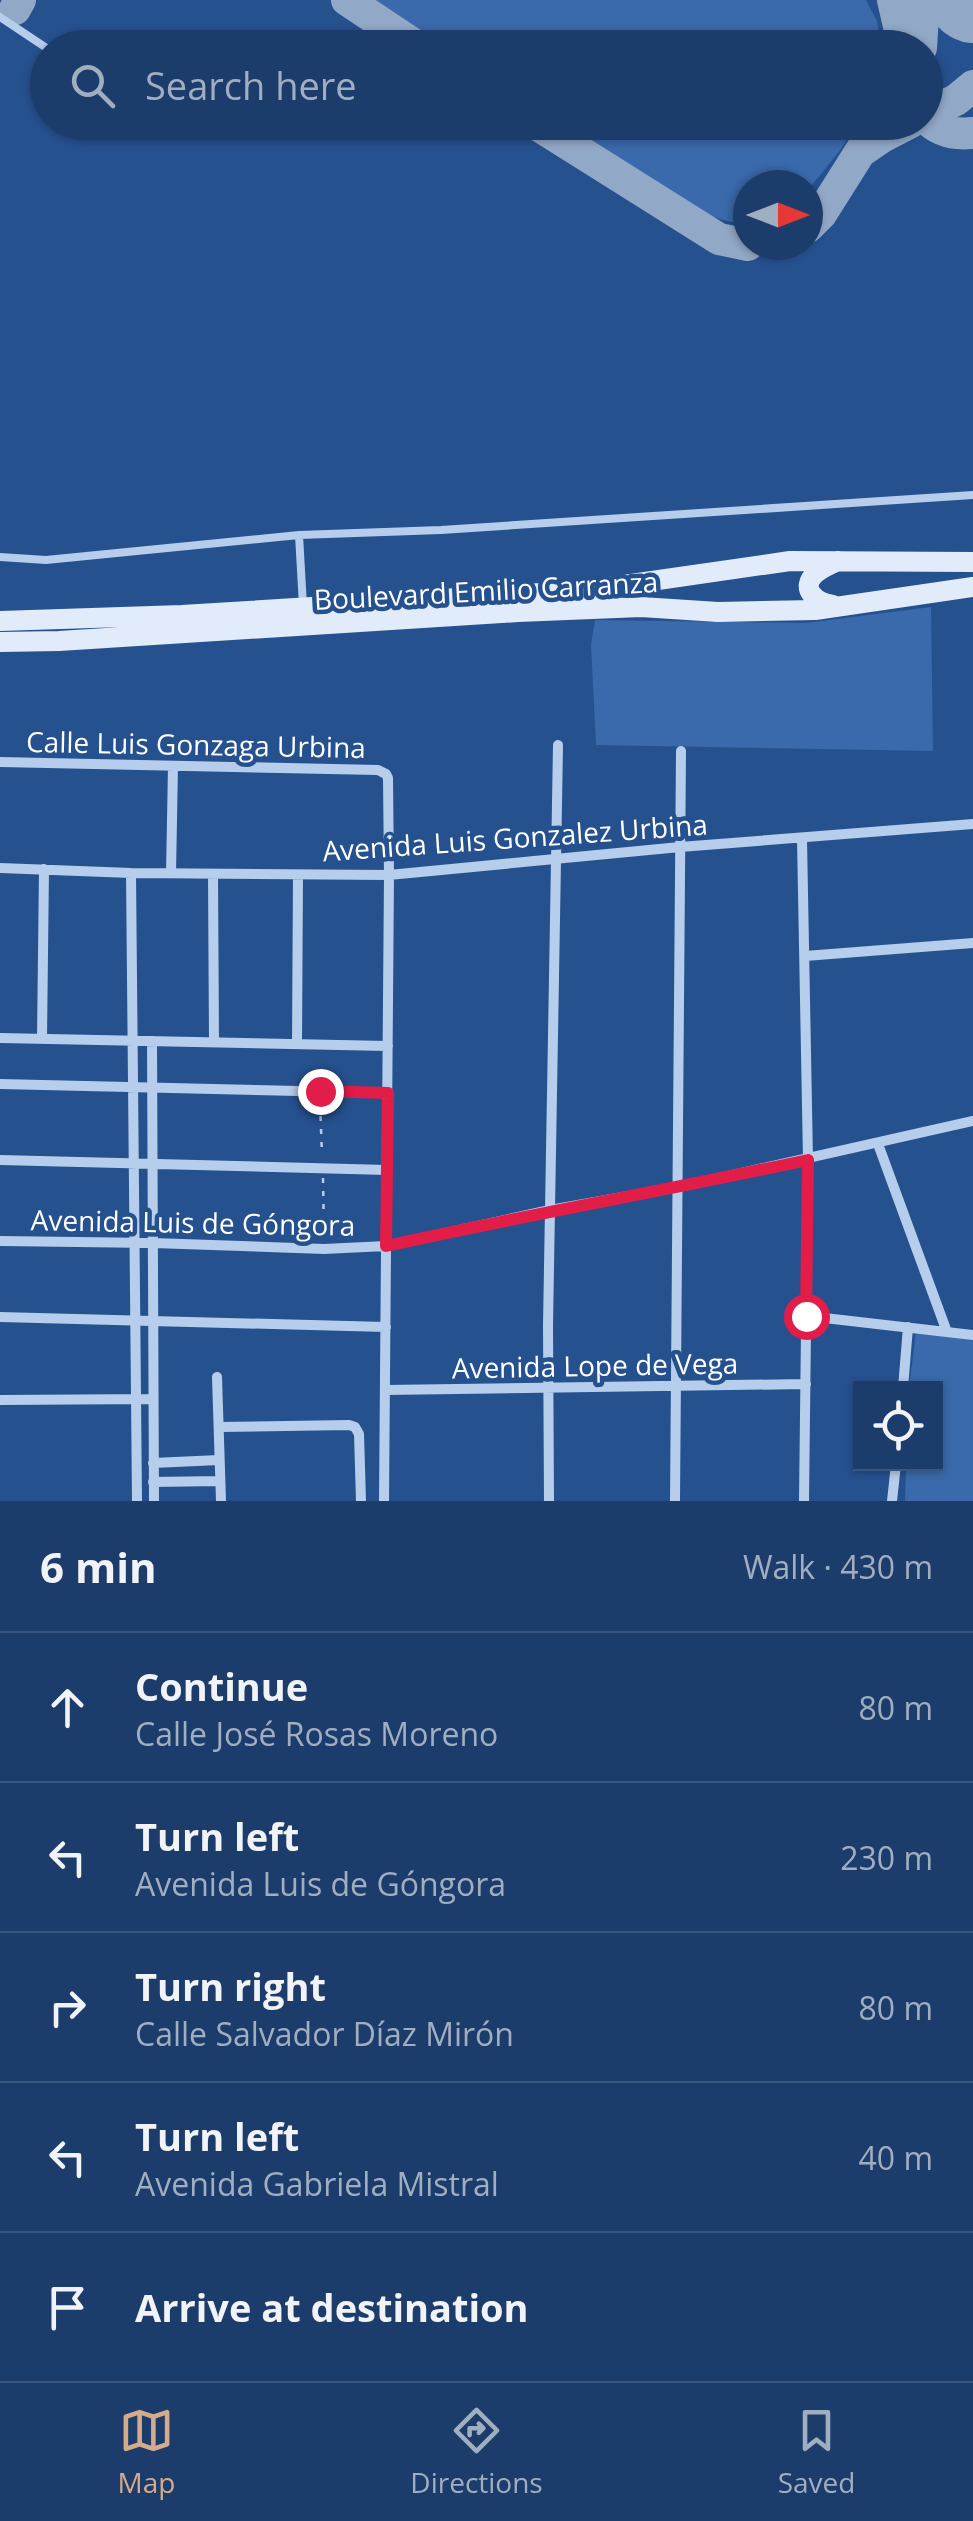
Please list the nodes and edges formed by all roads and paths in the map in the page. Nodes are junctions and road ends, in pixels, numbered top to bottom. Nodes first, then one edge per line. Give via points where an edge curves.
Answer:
1 (0, 18) edge
2 (30, 37) edge
3 (973, 495) edge
4 (298, 536) junction
5 (0, 557) edge
6 (840, 560) junction
7 (973, 562) edge
8 (973, 587) edge
9 (849, 606) junction
10 (304, 617) junction
11 (0, 621) edge
12 (0, 642) edge
13 (558, 745) dead end
14 (681, 751) dead end
15 (0, 762) edge
16 (173, 766) junction
17 (973, 824) edge
18 (802, 839) junction
19 (680, 848) junction
20 (556, 860) junction
21 (0, 868) edge
22 (44, 870) junction
23 (131, 873) junction
24 (171, 873) junction
25 (214, 874) junction
26 (389, 874) junction
27 (298, 876) junction
28 (973, 943) edge
29 (805, 956) junction
30 (0, 1038) edge
31 (42, 1039) junction
32 (131, 1041) junction
33 (152, 1041) junction
34 (214, 1042) junction
35 (297, 1044) junction
36 (388, 1046) junction
37 (0, 1084) edge
38 (132, 1087) junction
39 (152, 1087) junction
40 (388, 1093) junction
41 (973, 1122) edge
42 (878, 1144) junction
43 (0, 1160) edge
44 (808, 1160) junction
45 (132, 1165) junction
46 (153, 1165) junction
47 (387, 1170) junction
48 (679, 1187) junction
49 (550, 1210) junction
50 (0, 1242) edge
51 (153, 1243) junction
52 (134, 1244) junction
53 (386, 1246) junction
54 (806, 1316) junction
55 (0, 1317) edge
56 (134, 1320) junction
57 (153, 1321) junction
58 (386, 1327) junction
59 (908, 1327) junction
60 (948, 1332) junction
61 (973, 1335) edge
62 (217, 1378) dead end
63 (904, 1381) edge
64 (806, 1384) junction
65 (676, 1386) junction
66 (548, 1388) junction
67 (385, 1390) junction
68 (136, 1398) junction
69 (153, 1398) junction
70 (0, 1400) edge
71 (218, 1428) junction
72 (220, 1460) junction
73 (154, 1463) junction
74 (895, 1471) edge
75 (220, 1481) junction
76 (154, 1482) junction
77 (136, 1501) edge
78 (154, 1501) edge
79 (221, 1501) edge
80 (360, 1501) edge
81 (384, 1501) edge
82 (549, 1501) edge
83 (676, 1501) edge
84 (804, 1501) edge
85 (892, 1501) edge

1 - 2 lane
3 - 4 lane
4 - 5 lane via 64,558
4 - 10 lane
6 - 7 street, Boulevard Emilio Carranza
6 - 9 street via 817,572 810,593 822,604
6 - 10 street, Boulevard Emilio Carranza
8 - 9 street, Boulevard Emilio Carranza
9 - 10 street, Boulevard Emilio Carranza
10 - 11 street, Boulevard Emilio Carranza
10 - 12 street, Boulevard Emilio Carranza
13 - 20 street
14 - 19 street
15 - 16 street, Calle Luis Gonzaga Urbina
16 - 24 street
16 - 26 street, Calle Luis Gonzaga Urbina via 378,770 388,778
17 - 18 street, Avenida Luis Gonzalez Urbina
18 - 19 street, Avenida Luis Gonzalez Urbina
18 - 29 street
19 - 20 street, Avenida Luis Gonzalez Urbina
19 - 48 street
20 - 26 street, Avenida Luis Gonzalez Urbina
20 - 49 street
21 - 22 street, Avenida Luis Gonzalez Urbina
22 - 23 street, Avenida Luis Gonzalez Urbina
22 - 31 street
23 - 24 street, Avenida Luis Gonzalez Urbina
23 - 32 street
24 - 25 street, Avenida Luis Gonzalez Urbina
25 - 27 street, Avenida Luis Gonzalez Urbina
25 - 34 street
26 - 27 street, Avenida Luis Gonzalez Urbina
26 - 36 street
27 - 35 street
28 - 29 street
29 - 44 street
30 - 31 street
31 - 32 street
32 - 33 street
32 - 38 street
33 - 34 street
33 - 39 street
34 - 35 street
35 - 36 street
36 - 40 street
37 - 38 street
38 - 39 street
38 - 45 street
39 - 40 street
39 - 46 street
40 - 47 street
41 - 42 street, Avenida Luis de Góngora
42 - 44 street, Avenida Luis de Góngora
42 - 60 street
43 - 45 street
44 - 48 street, Avenida Luis de Góngora
44 - 54 street
45 - 46 street
45 - 52 street
46 - 47 street
46 - 51 street
47 - 53 street
48 - 49 street, Avenida Luis de Góngora
48 - 65 street
49 - 53 street, Avenida Luis de Góngora
49 - 66 street
50 - 52 street, Avenida Luis de Góngora
51 - 52 street, Avenida Luis de Góngora
51 - 53 street, Avenida Luis de Góngora
51 - 57 street
52 - 56 street
53 - 58 street
54 - 59 street
54 - 64 street
55 - 56 street
56 - 57 street
56 - 68 street
57 - 58 street
57 - 69 street
58 - 67 street
59 - 60 street
59 - 63 street
60 - 61 street
62 - 71 street
64 - 65 street, Avenida Lope de Vega
64 - 84 street
65 - 66 street, Avenida Lope de Vega
65 - 83 street
66 - 67 street, Avenida Lope de Vega
66 - 82 street
67 - 81 street
68 - 69 street
68 - 70 street
68 - 77 street
69 - 73 street
71 - 72 street
71 - 80 street via 356,1427
72 - 73 street
72 - 75 street
73 - 76 street
74 - 85 street
75 - 76 street
75 - 79 street
76 - 78 street

